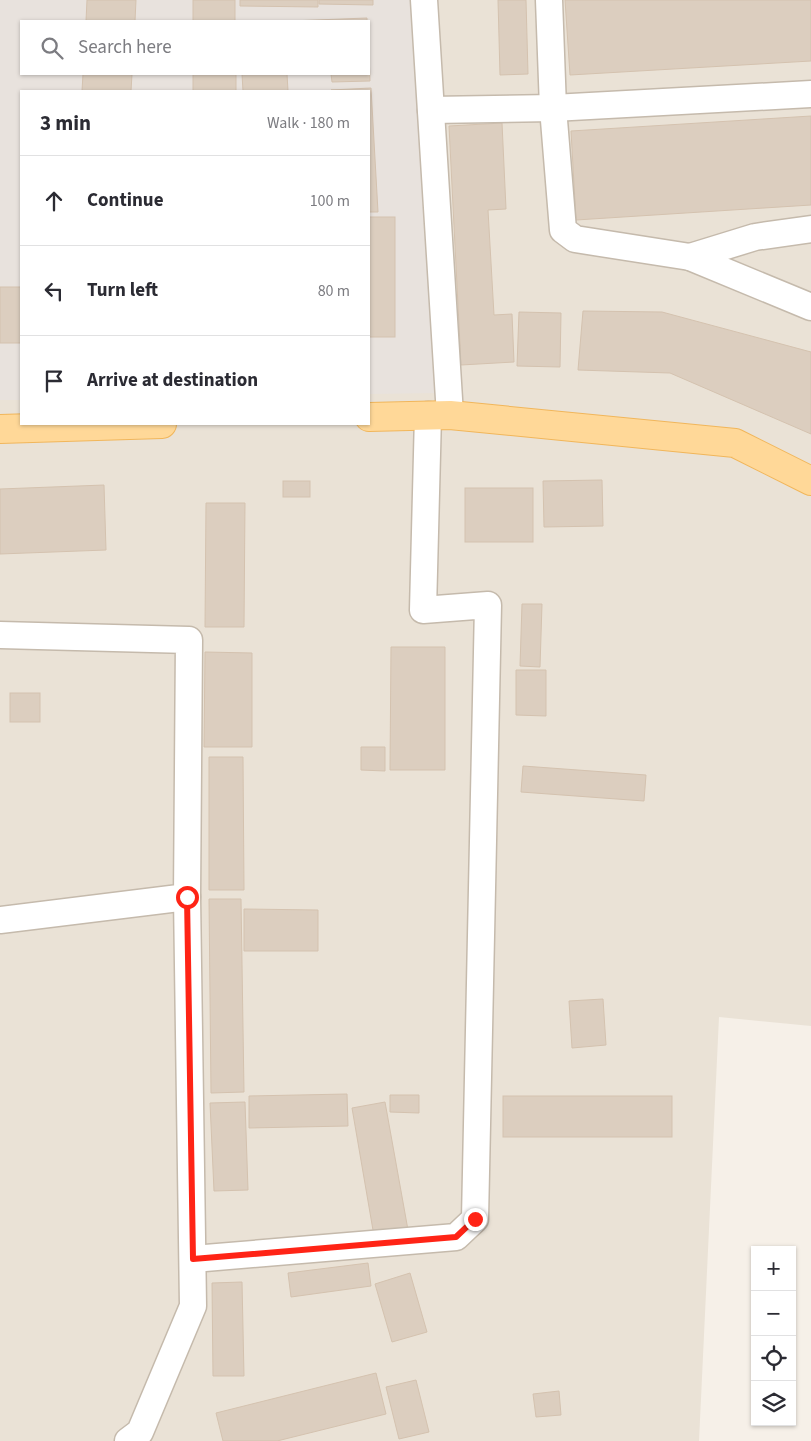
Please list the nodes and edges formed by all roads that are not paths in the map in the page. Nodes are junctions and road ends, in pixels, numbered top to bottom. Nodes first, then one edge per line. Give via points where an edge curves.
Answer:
1 (424, 0) edge
2 (550, 0) edge
3 (811, 94) edge
4 (554, 108) junction
5 (431, 110) junction
6 (811, 229) edge
7 (690, 256) junction
8 (811, 307) edge
9 (439, 415) junction
10 (370, 417) edge
11 (130, 425) edge
12 (0, 429) edge
13 (811, 481) edge
14 (0, 635) edge
15 (187, 897) junction
16 (0, 920) edge
17 (193, 1259) junction
18 (128, 1441) edge

1 - 5 street
2 - 4 street
3 - 4 street
4 - 5 street
4 - 7 street via 563,230 575,239
5 - 9 street
6 - 7 street via 755,237
7 - 8 street
9 - 10 main road
9 - 13 main road via 735,443
9 - 17 street via 422,610 488,606 475,1219 456,1237
11 - 12 main road
14 - 15 street via 189,640
15 - 16 street
15 - 17 street
17 - 18 street via 193,1306 140,1432

